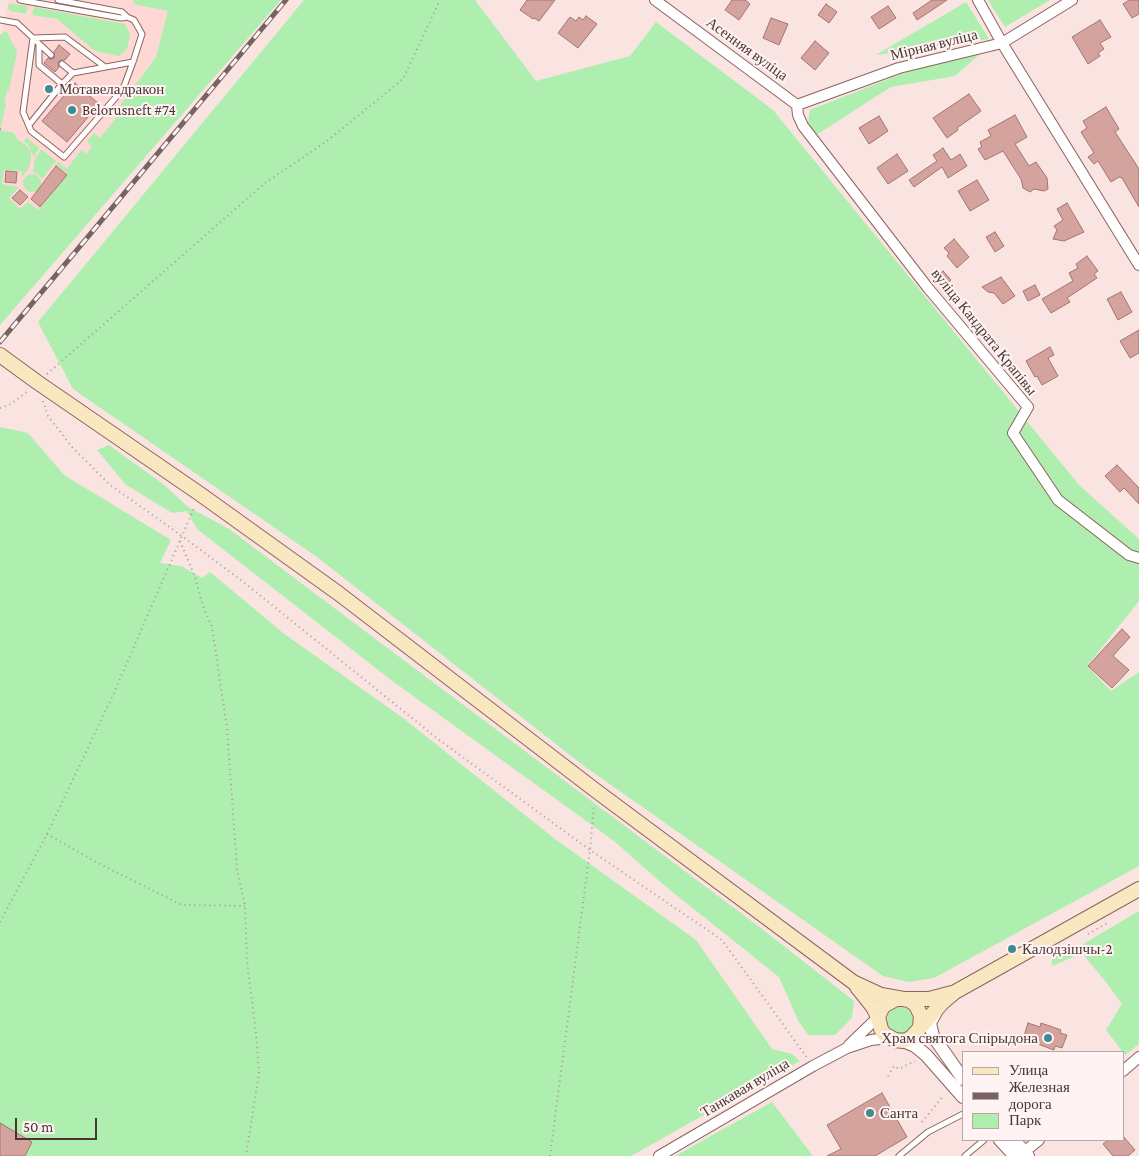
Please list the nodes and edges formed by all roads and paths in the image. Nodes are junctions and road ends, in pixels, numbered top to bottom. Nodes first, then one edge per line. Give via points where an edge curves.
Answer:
1 (20, 0) edge
2 (58, 0) edge
3 (440, 0) edge
4 (655, 0) edge
5 (978, 0) edge
6 (1072, 0) edge
7 (126, 17) junction
8 (0, 20) edge
9 (33, 38) junction
10 (1002, 43) junction
11 (39, 44) junction
12 (51, 55) dead end
13 (133, 62) junction
14 (62, 64) dead end
15 (106, 67) junction
16 (73, 73) junction
17 (62, 84) junction
18 (797, 105) junction
19 (29, 125) junction
20 (1139, 265) edge
21 (0, 355) edge
22 (37, 382) junction
23 (0, 408) edge
24 (200, 494) junction
25 (182, 536) junction
26 (180, 541) junction
27 (1139, 558) edge
28 (595, 790) junction
29 (47, 834) junction
30 (590, 850) junction
31 (1139, 889) edge
32 (245, 906) junction
33 (0, 922) edge
34 (1109, 922) dead end
35 (1088, 934) dead end
36 (853, 982) junction
37 (955, 992) junction
38 (900, 998) junction
39 (938, 1009) junction
40 (878, 1017) junction
41 (920, 1026) junction
42 (889, 1038) junction
43 (903, 1041) junction
44 (847, 1048) junction
45 (1139, 1058) edge
46 (919, 1059) dead end
47 (813, 1066) junction
48 (1124, 1070) edge
49 (888, 1076) dead end
50 (962, 1078) edge
51 (962, 1078) edge
52 (948, 1091) dead end
53 (962, 1096) edge
54 (962, 1115) edge
55 (922, 1122) dead end
56 (983, 1141) edge
57 (1001, 1141) edge
58 (1014, 1141) edge
59 (1038, 1141) edge
60 (1021, 1155) edge
61 (246, 1156) edge
62 (550, 1156) edge
63 (659, 1156) edge
64 (899, 1156) edge
65 (965, 1156) edge

1 - 7 lane
2 - 7 lane via 122,12
3 - 22 path via 403,79 327,141 265,183
4 - 18 street, Асенняя вуліца
5 - 10 street
6 - 10 street, Мірная вуліца
7 - 13 lane via 134,20 142,34
8 - 9 lane via 17,23
9 - 11 lane
9 - 15 lane via 65,37
9 - 19 lane via 23,112
10 - 18 street, Мірная вуліца via 899,68
10 - 20 street
11 - 12 lane
11 - 17 lane via 39,65
13 - 15 lane
13 - 19 lane via 122,89 64,157 31,131
14 - 16 lane
15 - 16 lane
16 - 17 lane
17 - 19 lane
18 - 27 street, вуліца Кандрата Крапівы via 798,115 809,134 928,288 1028,407 1013,433 1058,500 1129,555
21 - 22 main road
22 - 23 path via 11,404
22 - 24 main road
22 - 25 path via 48,416 72,447 109,484
24 - 25 path
24 - 28 main road via 338,593
25 - 26 path
25 - 30 path via 438,739
26 - 29 path via 113,695
26 - 32 path via 212,627 228,736 238,869
28 - 30 path
28 - 36 main road
29 - 32 path via 182,905
29 - 33 path
30 - 47 path via 722,940
30 - 62 path
31 - 37 main road
32 - 61 path via 247,962 259,1073
34 - 35 path
36 - 38 main road via 881,995
36 - 40 main road via 869,1000
37 - 38 main road via 929,999
37 - 39 main road
38 - 40 main road via 883,1006
38 - 41 main road via 916,1005 921,1016
39 - 41 main road
39 - 50 street via 930,1030
40 - 42 main road via 881,1029
40 - 44 street, Танкавая вуліца
41 - 43 main road via 917,1033
41 - 51 street via 927,1039
42 - 43 main road
42 - 44 street, Танкавая вуліца
43 - 53 street via 926,1055
44 - 47 street, Танкавая вуліца
45 - 48 street
46 - 49 path via 899,1069 894,1066
47 - 63 street, Танкавая вуліца
52 - 55 path
54 - 64 lane via 928,1132
56 - 65 lane
57 - 60 street
58 - 60 street
59 - 60 street

